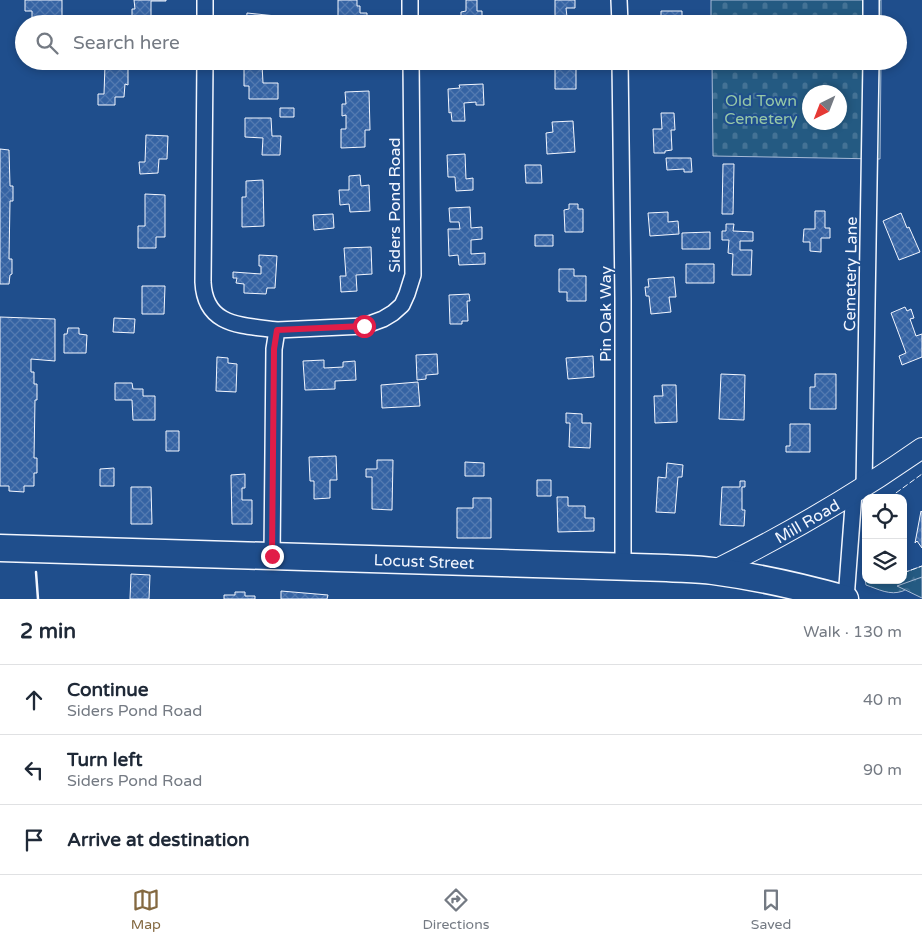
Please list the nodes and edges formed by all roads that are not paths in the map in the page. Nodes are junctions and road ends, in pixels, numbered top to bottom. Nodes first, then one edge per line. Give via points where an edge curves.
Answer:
1 (205, 0) edge
2 (410, 0) edge
3 (619, 0) edge
4 (871, 0) edge
5 (205, 15) edge
6 (410, 15) edge
7 (620, 15) edge
8 (871, 15) edge
9 (205, 70) edge
10 (411, 70) edge
11 (620, 70) edge
12 (871, 70) edge
13 (277, 330) junction
14 (922, 448) edge
15 (859, 490) junction
16 (0, 548) edge
17 (272, 556) junction
18 (623, 567) junction
19 (713, 571) junction
20 (845, 599) edge

1 - 5 street
2 - 6 street
3 - 7 street
4 - 8 street
9 - 13 street, Siders Pond Road via 205,299 211,309 227,322
10 - 13 street, Siders Pond Road via 413,275 402,305 383,320 364,326
11 - 18 street, Pin Oak Way
12 - 15 street, Cemetery Lane
13 - 17 street via 274,349
14 - 15 street, Mill Road
15 - 19 street, Mill Road
15 - 20 street, Cemetery Lane
16 - 17 highway, Locust Street
17 - 18 highway, Locust Street
18 - 19 highway, Locust Street
19 - 20 highway, Locust Street via 803,587

